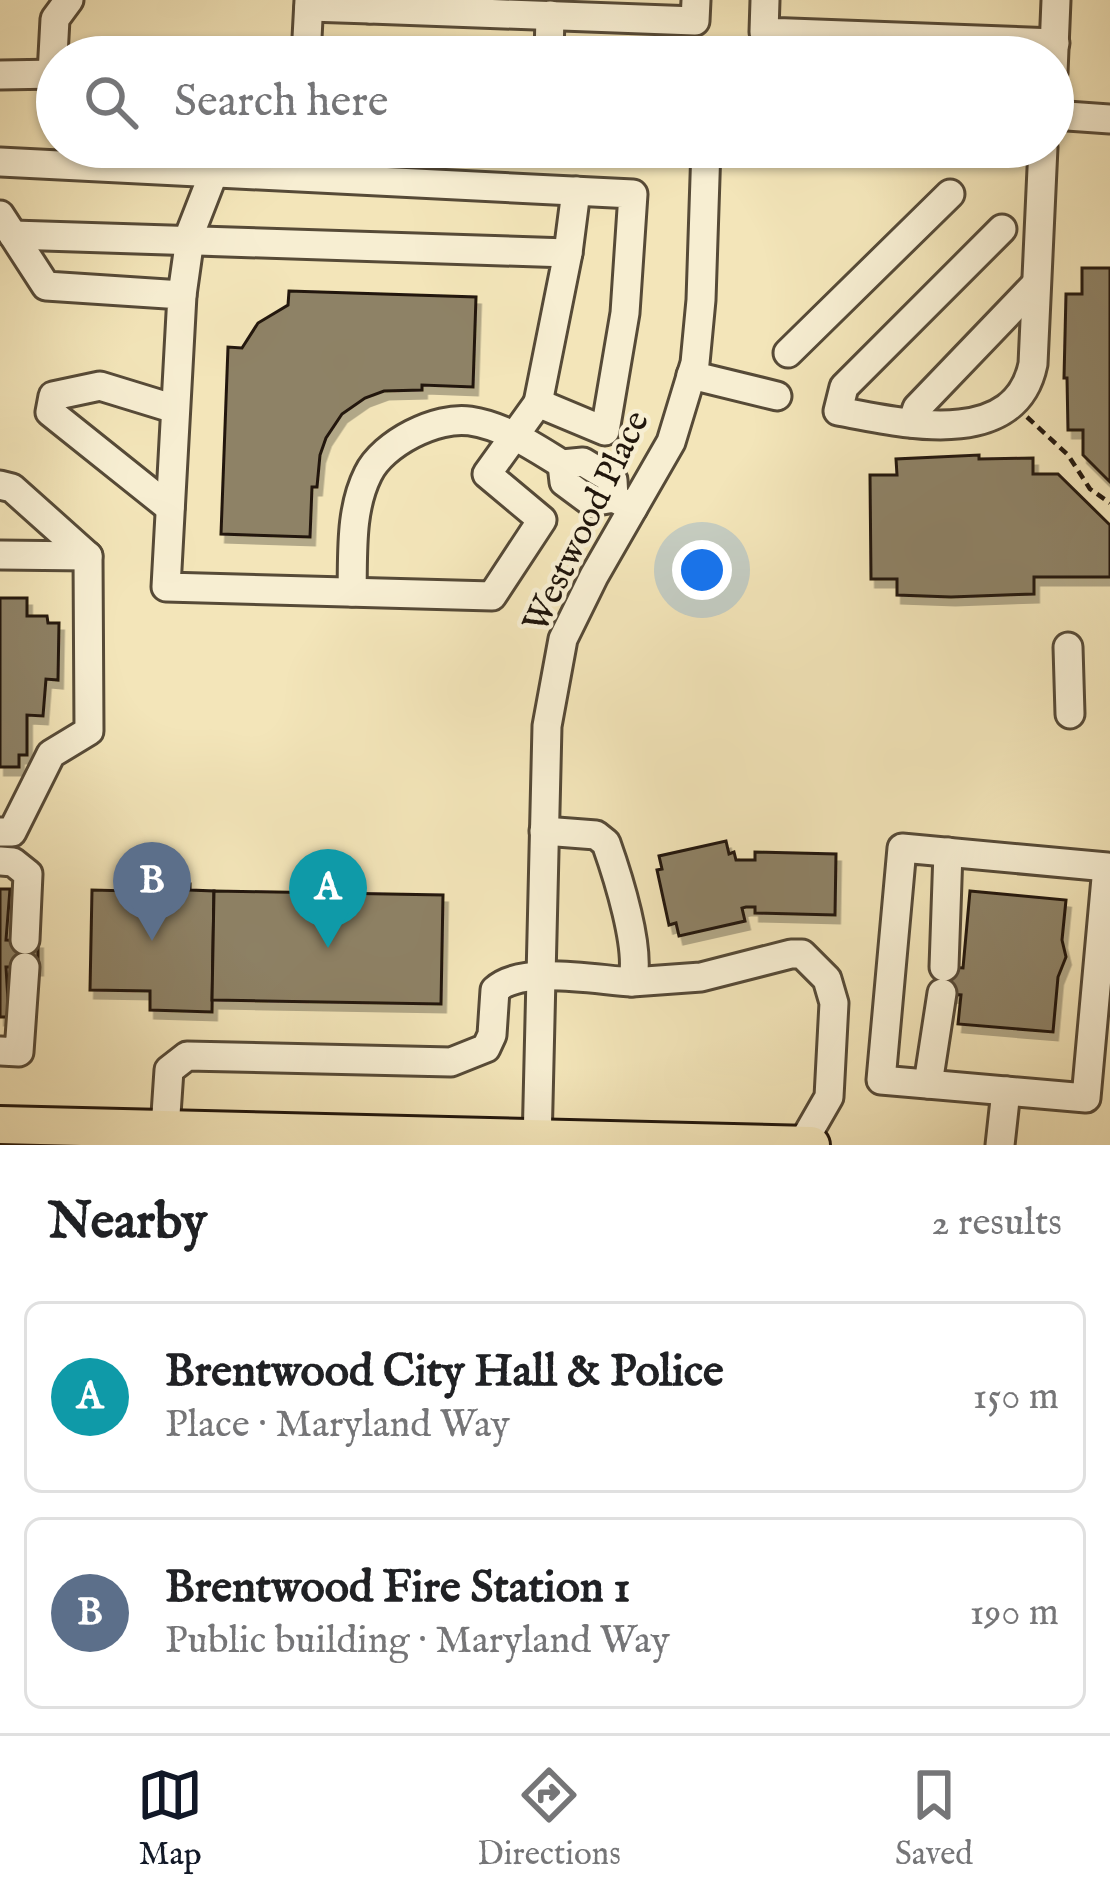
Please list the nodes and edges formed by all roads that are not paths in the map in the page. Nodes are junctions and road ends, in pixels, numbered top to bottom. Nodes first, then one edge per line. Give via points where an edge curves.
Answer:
1 (69, 0) edge
2 (696, 0) edge
3 (766, 0) edge
4 (1056, 0) edge
5 (309, 4) edge
6 (370, 4) edge
7 (550, 15) junction
8 (55, 36) edge
9 (307, 36) edge
10 (550, 36) edge
11 (869, 36) edge
12 (1054, 36) edge
13 (36, 74) edge
14 (0, 75) edge
15 (1074, 116) edge
16 (1110, 119) edge
17 (0, 162) edge
18 (36, 162) edge
19 (213, 168) edge
20 (309, 168) edge
21 (705, 168) edge
22 (1042, 168) edge
23 (575, 191) junction
24 (950, 194) dead end
25 (6, 225) edge
26 (1002, 229) dead end
27 (189, 243) junction
28 (568, 253) junction
29 (1034, 286) junction
30 (182, 295) junction
31 (788, 353) dead end
32 (691, 375) junction
33 (777, 396) dead end
34 (538, 403) junction
35 (176, 409) junction
36 (912, 424) junction
37 (514, 435) junction
38 (0, 485) edge
39 (624, 503) junction
40 (170, 508) junction
41 (0, 555) edge
42 (88, 556) junction
43 (352, 592) junction
44 (1068, 647) dead end
45 (1070, 714) dead end
46 (544, 831) junction
47 (0, 832) edge
48 (948, 852) junction
49 (0, 860) edge
50 (541, 976) junction
51 (632, 982) junction
52 (486, 1048) junction
53 (9, 1052) edge
54 (539, 1052) junction
55 (928, 1084) junction
56 (1006, 1091) junction
57 (0, 1125) edge
58 (158, 1137) edge
59 (537, 1141) edge
60 (802, 1144) edge
61 (811, 1145) edge
62 (1000, 1145) edge

1 - 8 street
2 - 7 street via 695,21
3 - 11 street via 764,32
4 - 12 street
5 - 6 street
5 - 9 street
6 - 7 street
7 - 10 street
13 - 14 street
15 - 16 street
17 - 18 street
19 - 27 street
20 - 23 street
21 - 32 street, Westwood Place
22 - 29 street
23 - 28 street
23 - 34 street via 634,194 605,431
24 - 31 street
25 - 27 street
25 - 30 street via 46,286
26 - 36 street via 844,387 838,410
27 - 28 street
27 - 30 street
28 - 34 street
29 - 36 street via 917,408
29 - 36 street via 1031,373 1010,401 982,422
30 - 35 street
32 - 33 street
32 - 39 street, Westwood Place via 671,442
34 - 37 street
35 - 40 street
35 - 40 street via 100,386 53,396 50,412
37 - 39 street via 562,464 583,462 614,480
37 - 43 street via 467,420 403,436 369,471 353,526
37 - 43 street via 487,473 542,520 492,596
38 - 42 street
39 - 46 street, Westwood Place via 563,639 548,726
40 - 43 street via 166,587
41 - 42 street
42 - 47 street via 89,731 51,754 12,832
44 - 45 street
46 - 50 street, Westwood Place
46 - 51 street via 606,842 633,949
48 - 55 street via 943,980
48 - 55 street via 902,848 881,1080
48 - 56 street via 1107,867 1086,1099
49 - 53 street via 28,874
50 - 51 street
50 - 52 street via 507,980 495,990
50 - 54 street, Westwood Place
51 - 60 street via 701,977 791,954 813,963 832,990 832,1061 824,1110
52 - 54 street
52 - 58 street via 451,1062 187,1057 169,1070
54 - 59 street, Westwood Place
55 - 56 street
56 - 62 street
57 - 58 main road
58 - 59 main road
59 - 60 main road
60 - 61 main road

